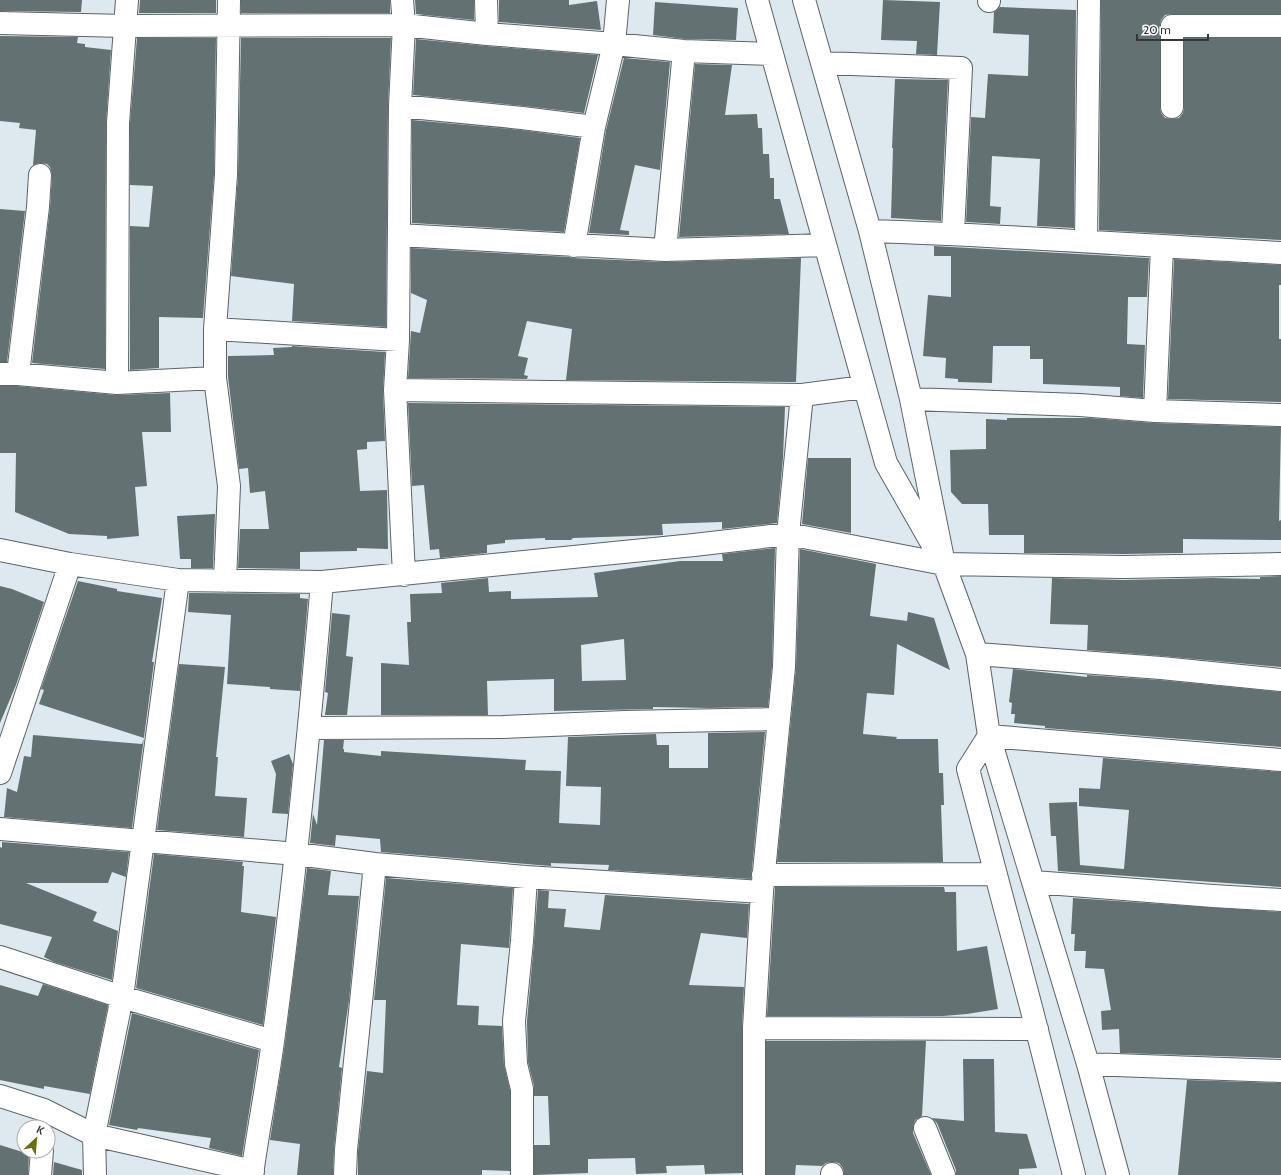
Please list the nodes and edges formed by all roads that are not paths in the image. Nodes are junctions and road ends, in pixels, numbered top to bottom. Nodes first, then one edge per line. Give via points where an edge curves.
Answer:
1 (127, 0) edge
2 (229, 0) edge
3 (402, 0) edge
4 (486, 0) edge
5 (618, 0) edge
6 (757, 0) edge
7 (804, 0) edge
8 (1089, 0) edge
9 (0, 23) edge
10 (404, 25) junction
11 (125, 26) junction
12 (228, 26) junction
13 (1281, 26) edge
14 (487, 34) junction
15 (614, 44) junction
16 (684, 51) junction
17 (772, 54) junction
18 (823, 63) junction
19 (400, 106) junction
20 (1172, 107) dead end
21 (594, 128) junction
22 (40, 174) dead end
23 (870, 231) junction
24 (953, 233) junction
25 (399, 235) junction
26 (1086, 241) junction
27 (825, 245) junction
28 (574, 246) junction
29 (1162, 247) junction
30 (665, 250) junction
31 (1281, 253) edge
32 (215, 330) junction
33 (398, 340) junction
34 (9, 374) edge
35 (215, 378) junction
36 (117, 383) junction
37 (864, 387) junction
38 (395, 390) junction
39 (802, 395) junction
40 (911, 399) junction
41 (1155, 411) junction
42 (1281, 415) edge
43 (788, 534) junction
44 (0, 550) edge
45 (70, 564) junction
46 (944, 564) junction
47 (1281, 564) edge
48 (404, 575) junction
49 (178, 580) junction
50 (225, 581) junction
51 (322, 582) junction
52 (976, 654) junction
53 (1281, 680) edge
54 (778, 719) junction
55 (310, 728) junction
56 (989, 736) junction
57 (1281, 760) edge
58 (0, 773) edge
59 (0, 829) edge
60 (144, 840) junction
61 (297, 854) junction
62 (375, 864) junction
63 (995, 874) junction
64 (526, 877) junction
65 (1034, 882) junction
66 (762, 884) junction
67 (1281, 900) edge
68 (0, 957) edge
69 (122, 997) junction
70 (754, 1028) junction
71 (1037, 1029) junction
72 (273, 1041) junction
73 (1088, 1064) junction
74 (1281, 1071) edge
75 (0, 1096) edge
76 (44, 1118) edge
77 (925, 1128) dead end
78 (94, 1135) junction
79 (41, 1159) edge
80 (253, 1173) edge
81 (40, 1175) edge
82 (95, 1175) edge
83 (345, 1175) edge
84 (522, 1175) edge
85 (749, 1175) edge
86 (944, 1175) edge
87 (1074, 1175) edge
88 (1118, 1175) edge

1 - 11 street
2 - 12 street
3 - 10 street
4 - 14 street
5 - 15 street
6 - 17 street
7 - 18 street
8 - 26 street
9 - 11 street
10 - 12 street
10 - 14 street
10 - 19 street
11 - 12 street
11 - 36 street via 118,123
12 - 32 street via 226,175
13 - 20 street via 1172,26
14 - 15 street
15 - 16 street
15 - 21 street
16 - 17 street
16 - 30 street
17 - 27 street
18 - 23 street
18 - 24 street via 961,68
19 - 21 street
19 - 25 street
21 - 28 street
22 - 34 street via 38,207
23 - 24 street
23 - 40 street
24 - 26 street
25 - 28 street
25 - 33 street
26 - 29 street
27 - 30 street
27 - 37 street
28 - 30 street
29 - 31 street
29 - 41 street
32 - 33 street
32 - 35 street
33 - 38 street
34 - 36 street
35 - 36 street
35 - 50 street via 229,486
37 - 39 street
37 - 46 street via 886,463
38 - 39 street
38 - 48 street
39 - 43 street
40 - 41 street via 1080,405
40 - 46 street
41 - 42 street
43 - 46 street
43 - 48 street
43 - 54 street via 784,667
44 - 45 street
45 - 49 street
45 - 58 street
46 - 47 street via 1123,567
46 - 52 street
48 - 51 street
49 - 50 street
49 - 60 street
50 - 51 street
51 - 55 street
52 - 53 street
52 - 56 street
54 - 55 street via 503,727
54 - 66 street
55 - 61 street
56 - 57 street
56 - 63 street via 968,769
56 - 65 street
59 - 60 street
60 - 61 street
60 - 69 street
61 - 62 street
61 - 72 street
62 - 64 street
62 - 83 street
63 - 66 street
63 - 71 street
64 - 66 street
64 - 84 street via 514,1021 516,1064 522,1089
65 - 67 street
65 - 73 street
66 - 70 street
68 - 69 street
69 - 72 street
69 - 78 street
70 - 71 street
70 - 85 street
71 - 87 street
72 - 80 street
73 - 74 street
73 - 88 street
75 - 76 street
76 - 78 street
77 - 86 street
78 - 80 street
78 - 82 street
79 - 81 street

